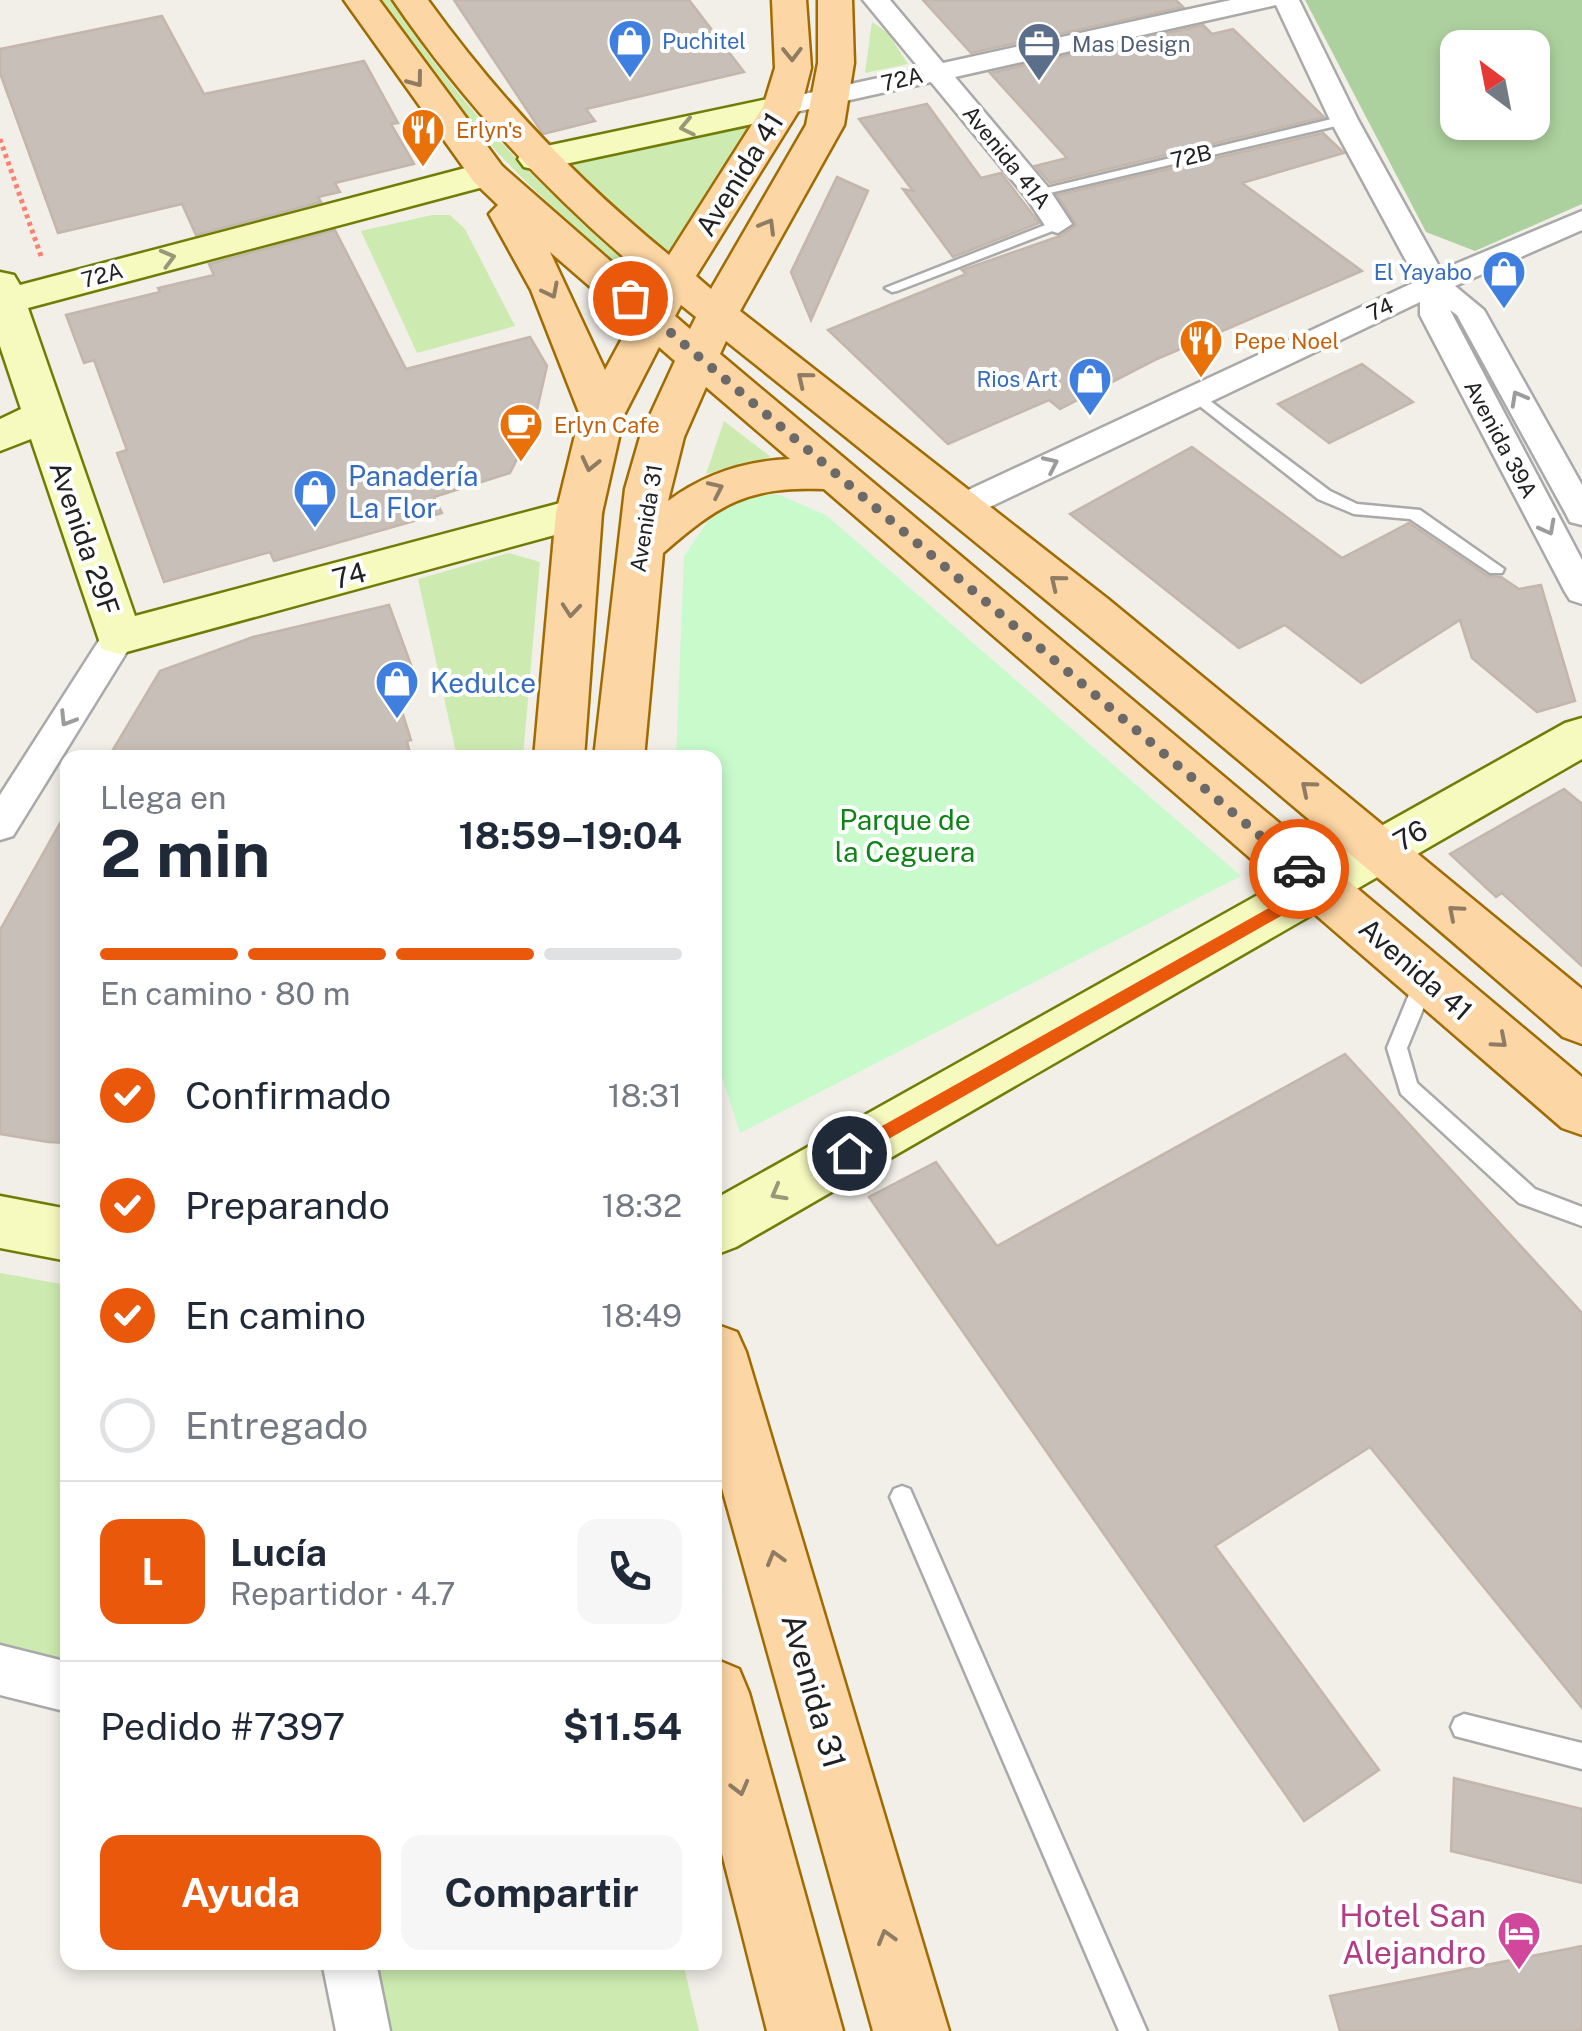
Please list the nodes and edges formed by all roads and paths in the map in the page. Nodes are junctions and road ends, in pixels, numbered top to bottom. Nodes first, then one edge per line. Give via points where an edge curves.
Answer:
1 (361, 0) edge
2 (410, 0) edge
3 (790, 0) edge
4 (835, 0) edge
5 (876, 0) edge
6 (1266, 0) edge
7 (1286, 0) edge
8 (936, 72) junction
9 (834, 94) junction
10 (782, 107) junction
11 (1344, 120) junction
12 (537, 160) junction
13 (488, 174) junction
14 (1037, 192) junction
15 (1580, 222) edge
16 (1058, 224) joint
17 (676, 276) junction
18 (1434, 284) junction
19 (892, 288) dead end
20 (3, 293) edge
21 (719, 311) junction
22 (654, 317) junction
23 (696, 356) junction
24 (1197, 396) junction
25 (43, 414) junction
26 (602, 415) junction
27 (0, 437) edge
28 (838, 475) junction
29 (1579, 501) edge
30 (963, 506) junction
31 (579, 513) junction
32 (639, 549) junction
33 (1496, 569) dead end
34 (1582, 592) edge
35 (119, 637) junction
36 (1582, 736) edge
37 (560, 750) edge
38 (619, 750) edge
39 (0, 826) edge
40 (1384, 850) junction
41 (1320, 886) junction
42 (1426, 978) junction
43 (1582, 1021) edge
44 (1582, 1111) edge
45 (1582, 1217) edge
46 (0, 1222) edge
47 (722, 1225) edge
48 (60, 1233) edge
49 (722, 1376) edge
50 (902, 1497) dead end
51 (0, 1670) edge
52 (60, 1685) edge
53 (722, 1721) edge
54 (1464, 1728) dead end
55 (1582, 1756) edge
56 (352, 1970) edge
57 (363, 2031) edge
58 (804, 2031) edge
59 (911, 2031) edge
60 (1133, 2031) edge

1 -> 13 main road
2 - 12 main road
3 -> 10 main road, Avenida 41 via 793,68
4 - 9 main road, Avenida 41
5 - 8 street, Avenida 41A
6 - 8 street, 72A
7 - 11 street, Avenida 39A
8 - 9 street, 72A
8 - 14 street, Avenida 41A
9 - 10 street, 72A
21 -> 9 main road, Avenida 41 via 826,125
10 -> 12 street, 72A
10 - 17 main road, Avenida 41
11 - 14 lane, 72B
11 - 18 street, Avenida 39A
12 - 17 main road
20 -> 13 street, 72A
13 - 22 main road
13 -> 26 main road via 551,290
14 - 16 street, Avenida 41A
15 - 18 street, 74
16 - 19 lane
17 - 21 main road
17 - 22 main road, Avenida 41
18 - 24 street, 74
29 -> 18 street, Avenida 39A via 1469,310
18 -> 34 street, Avenida 39A via 1434,314
20 - 25 street, Avenida 29F
21 - 23 main road, Avenida 31
30 -> 21 main road
22 - 23 main road, Avenida 41
22 - 26 main road
23 - 28 main road, Avenida 41
23 - 32 main road, Avenida 31 via 652,472
30 -> 24 street, 74
24 - 33 lane via 1324,495 1354,509 1414,514
25 - 27 street
25 - 35 street, Avenida 29F
26 -> 31 main road
32 -> 28 main road via 700,496 738,478
28 - 41 main road, Avenida 41
40 -> 30 main road
31 - 35 street, 74
31 -> 37 main road
32 - 38 main road, Avenida 31
35 -> 39 street, Avenida 29F
36 - 40 street, 76
40 - 41 street, 76
43 -> 40 main road
41 - 42 main road, Avenida 41
41 -> 47 street, 76
42 -> 44 main road, Avenida 41
42 - 45 lane via 1396,1048 1408,1088 1527,1196
46 - 48 street
59 -> 49 main road, Avenida 31
50 - 60 lane
51 - 52 street
53 -> 58 main road
54 - 55 lane
56 - 57 street

